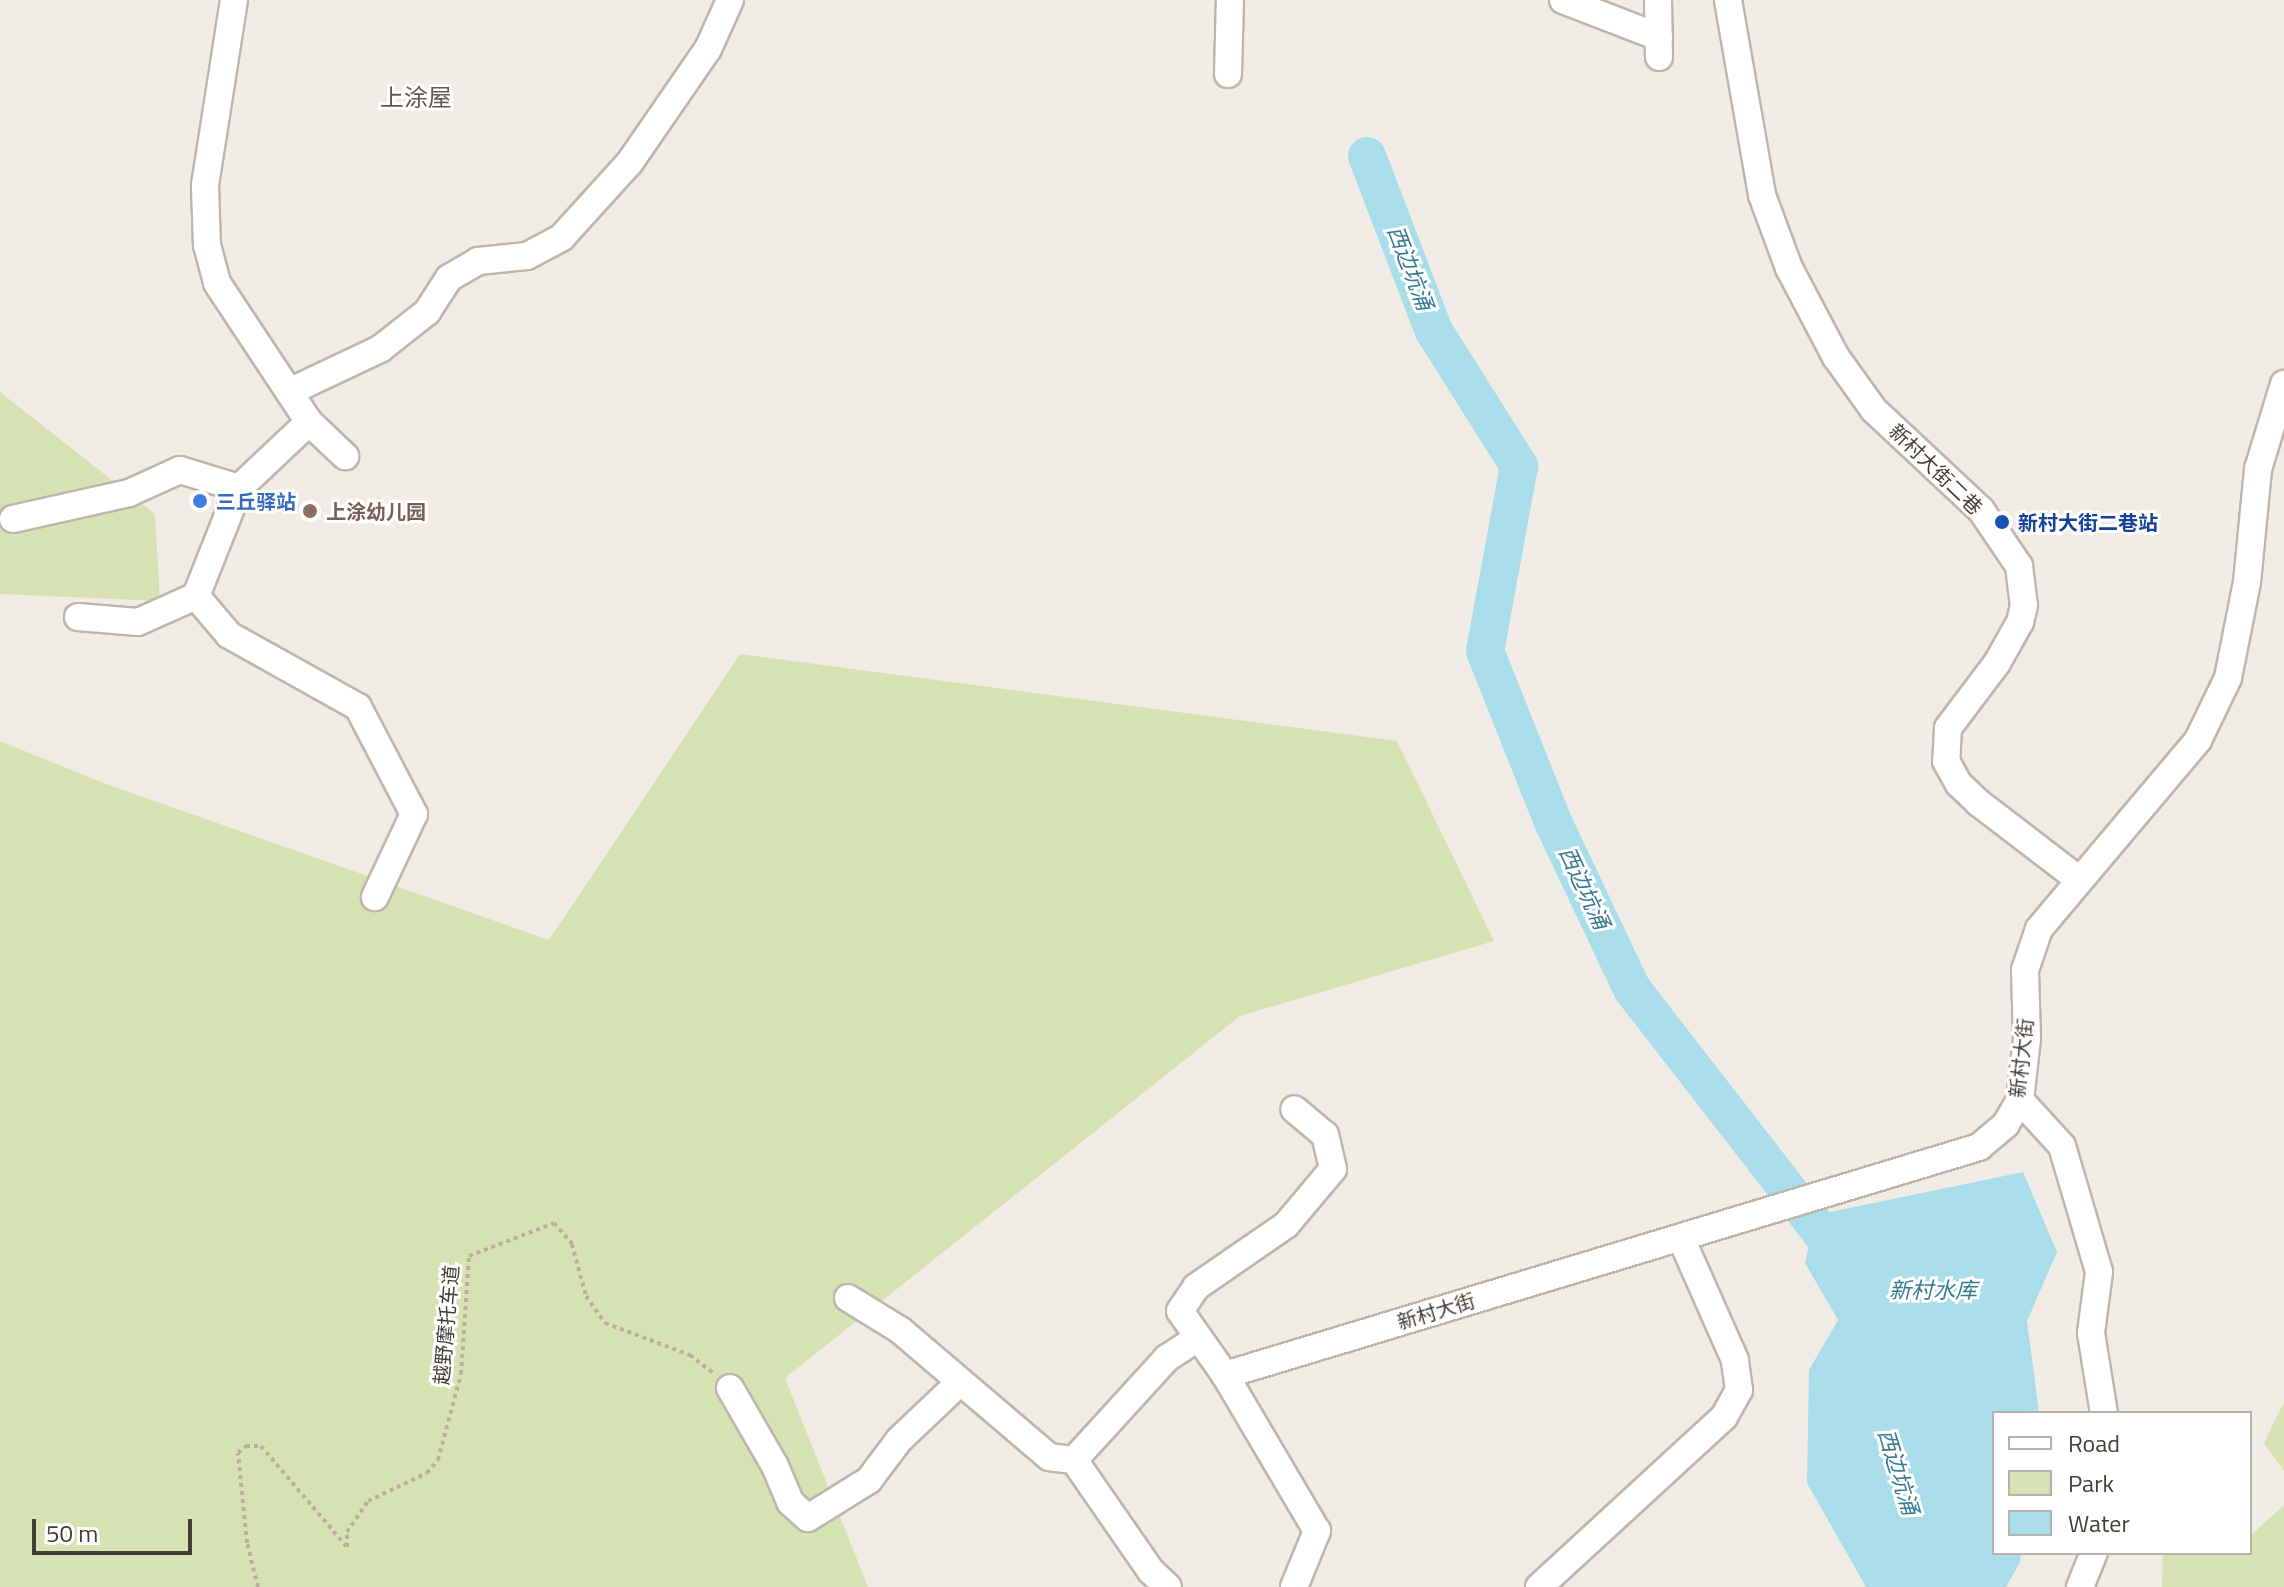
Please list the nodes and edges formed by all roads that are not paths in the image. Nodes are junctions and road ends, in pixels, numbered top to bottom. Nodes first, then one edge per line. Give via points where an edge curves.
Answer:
1 (234, 0) edge
2 (730, 0) edge
3 (1230, 0) edge
4 (1563, 0) edge
5 (1658, 0) edge
6 (1728, 0) edge
7 (1228, 74) dead end
8 (2284, 384) edge
9 (289, 392) junction
10 (309, 422) junction
11 (345, 456) dead end
12 (239, 488) junction
13 (13, 519) dead end
14 (196, 596) junction
15 (78, 617) dead end
16 (2078, 879) junction
17 (375, 897) dead end
18 (2020, 1100) junction
19 (1294, 1109) dead end
20 (1681, 1238) junction
21 (848, 1298) dead end
22 (1198, 1338) junction
23 (1225, 1375) junction
24 (958, 1384) junction
25 (730, 1388) road end
26 (2104, 1411) edge
27 (1074, 1460) junction
28 (2093, 1555) edge
29 (1168, 1587) edge
30 (1294, 1587) edge
31 (1539, 1587) edge
32 (2080, 1587) edge

1 - 9 street via 205,186 207,245 217,283
2 - 9 street via 708,49 630,162 562,237 527,256 478,261 449,278 427,312 380,349
3 - 7 street
4 - 5 street via 1659,47
6 - 16 street, 新村大街二巷 via 1762,195 1789,268 1836,357 1874,410 1981,510 2019,566 2024,605 2020,622 1997,663 1948,728 1946,761 1979,803
8 - 16 street, 新村大街 via 2258,469 2247,582 2228,678 2198,740
9 - 10 street
10 - 11 street
10 - 12 street
12 - 13 street via 180,470 129,493
12 - 14 street
14 - 15 street via 138,622
14 - 17 street via 229,635 358,707 414,814
16 - 18 street, 新村大街 via 2039,929 2025,970 2027,1039
18 - 20 street, 新村大街 via 2006,1124 1979,1147
18 - 26 street via 2062,1146 2099,1272 2091,1333
19 - 22 street via 1325,1135 1333,1169 1286,1225 1196,1287 1180,1311
20 - 23 street, 新村大街
20 - 31 street via 1735,1360 1739,1390 1724,1417
21 - 24 street via 900,1330
22 - 23 street
22 - 27 street via 1167,1358
23 - 30 street via 1317,1531
24 - 25 street via 899,1440 869,1480 808,1518 790,1502
24 - 27 street via 1049,1457
27 - 29 street via 1151,1571
28 - 32 street

